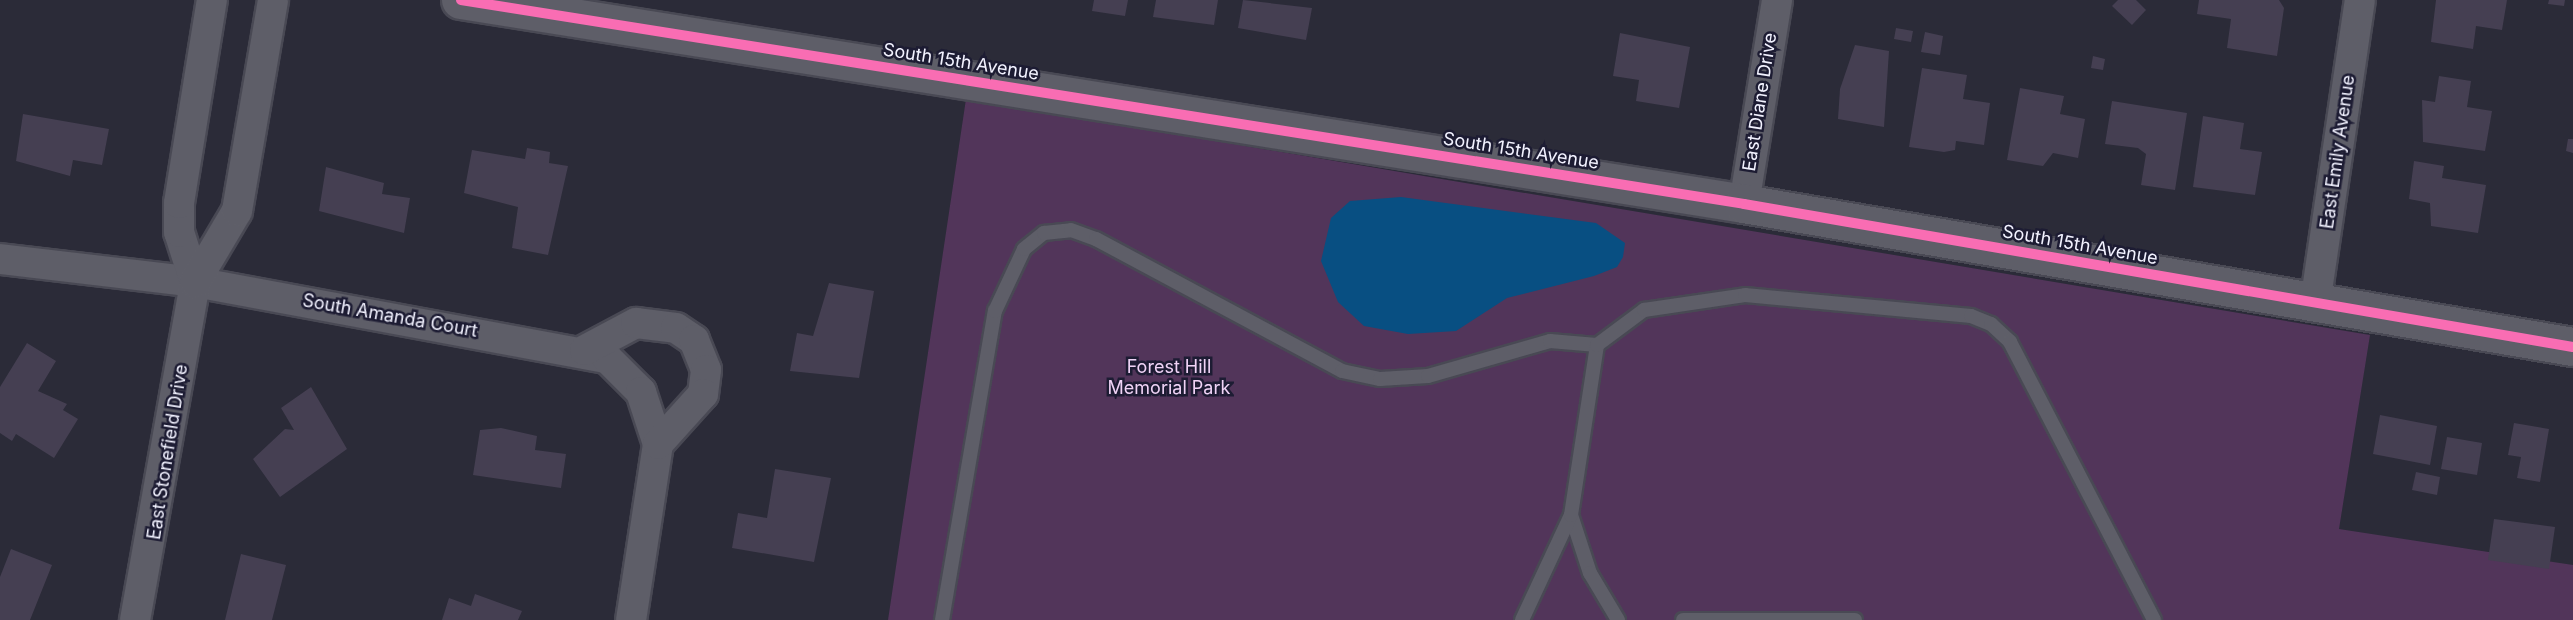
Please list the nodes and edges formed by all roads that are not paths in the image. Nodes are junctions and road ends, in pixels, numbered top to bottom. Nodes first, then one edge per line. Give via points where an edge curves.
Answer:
1 (212, 0) edge
2 (273, 0) edge
3 (461, 0) edge
4 (1777, 0) edge
5 (2360, 0) edge
6 (1744, 204) junction
7 (0, 259) edge
8 (195, 282) junction
9 (2315, 304) junction
10 (1597, 345) junction
11 (2573, 346) edge
12 (585, 350) junction
13 (658, 444) junction
14 (1571, 515) junction
15 (135, 620) edge
16 (631, 620) edge
17 (942, 620) edge
18 (1522, 620) edge
19 (1618, 620) edge
20 (1683, 620) edge
21 (1776, 620) edge
22 (1855, 620) edge
23 (2154, 620) edge

1 - 8 street, East Stonefield Drive via 179,203 178,232
2 - 8 street, East Stonefield Drive via 237,211
3 - 6 street, South 15th Avenue
4 - 6 street, East Diane Drive
5 - 9 street, East Emily Avenue
6 - 9 street, South 15th Avenue
7 - 8 street, South Amanda Court
8 - 12 street, South Amanda Court
8 - 15 street, East Stonefield Drive
9 - 11 street, South 15th Avenue
10 - 14 lane
10 - 17 lane via 1550,341 1428,376 1380,379 1342,371 1096,239 1071,230 1044,233 1024,249 995,311
10 - 23 lane via 1644,310 1745,295 1957,314 1991,324 2010,342 2026,383
12 - 13 street, South Amanda Court via 607,358 641,392
12 - 13 street via 636,323 676,328 694,340 706,370 703,394
13 - 16 street, South Amanda Court
14 - 18 lane
14 - 19 lane via 1590,573
20 - 21 lane
21 - 22 lane

